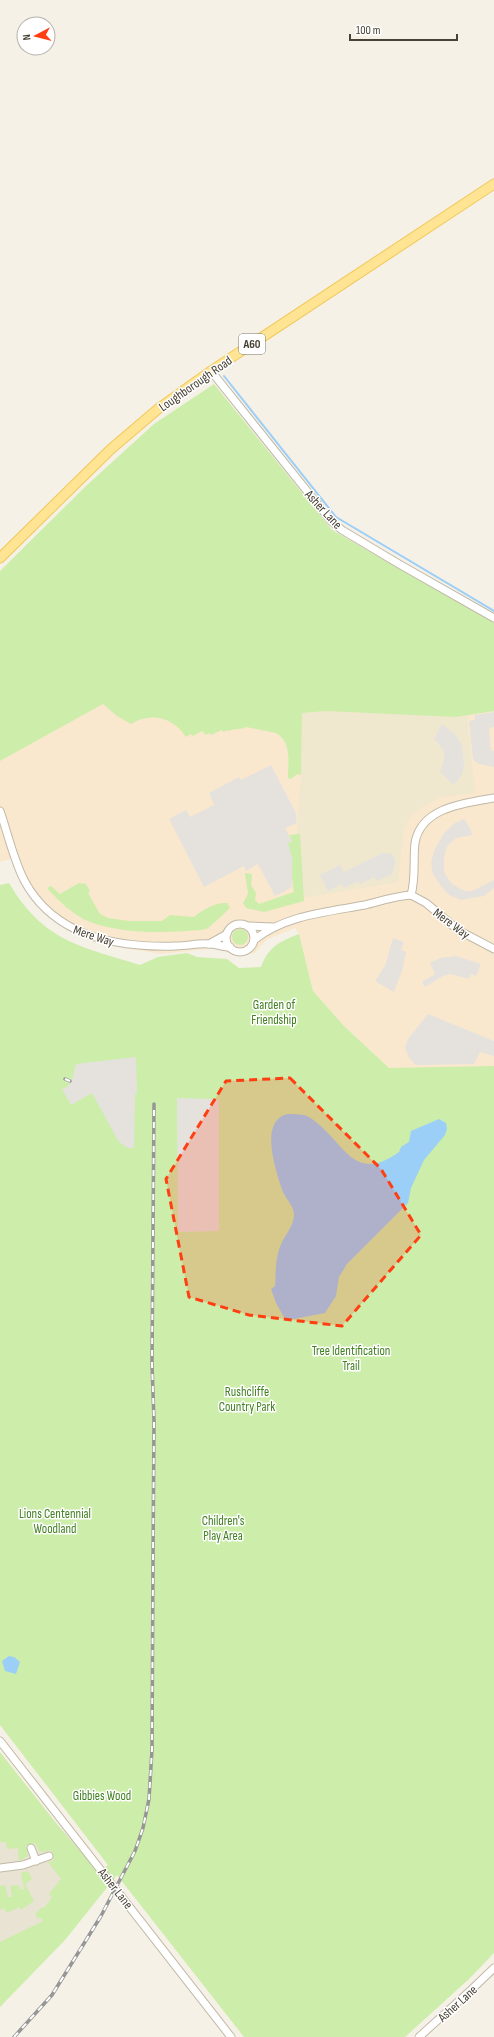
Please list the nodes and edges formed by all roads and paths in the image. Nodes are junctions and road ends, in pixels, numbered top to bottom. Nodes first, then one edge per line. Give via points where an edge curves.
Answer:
1 (494, 184) edge
2 (211, 371) junction
3 (0, 558) edge
4 (494, 618) edge
5 (494, 798) edge
6 (0, 811) edge
7 (411, 895) junction
8 (249, 926) junction
9 (274, 927) junction
10 (227, 934) junction
11 (254, 940) junction
12 (209, 944) junction
13 (230, 948) junction
14 (494, 949) edge
15 (0, 1741) edge
16 (31, 1848) dead end
17 (49, 1856) dead end
18 (36, 1861) junction
19 (0, 1868) edge
20 (494, 1968) edge
21 (231, 2037) edge
22 (419, 2037) edge

1 - 2 main road, Loughborough Road / A60
2 - 3 main road, Loughborough Road / A60 via 158,409 110,449
2 - 4 street, Asher Lane via 331,521 399,564
5 - 7 street via 447,808 429,817 421,826 415,844
6 - 12 street, Mere Way via 25,880 42,905 64,924 85,934 117,943 176,946
7 - 9 street via 313,914
7 - 14 street, Mere Way via 426,903 458,930
8 - 9 street
8 - 10 street via 233,925
8 - 11 street
9 - 11 street
10 - 12 street, Mere Way
10 - 13 street
11 - 13 street via 245,951
12 - 13 street, Mere Way
15 - 21 street, Asher Lane
16 - 18 street
17 - 18 street
18 - 19 street
20 - 22 street, Asher Lane

